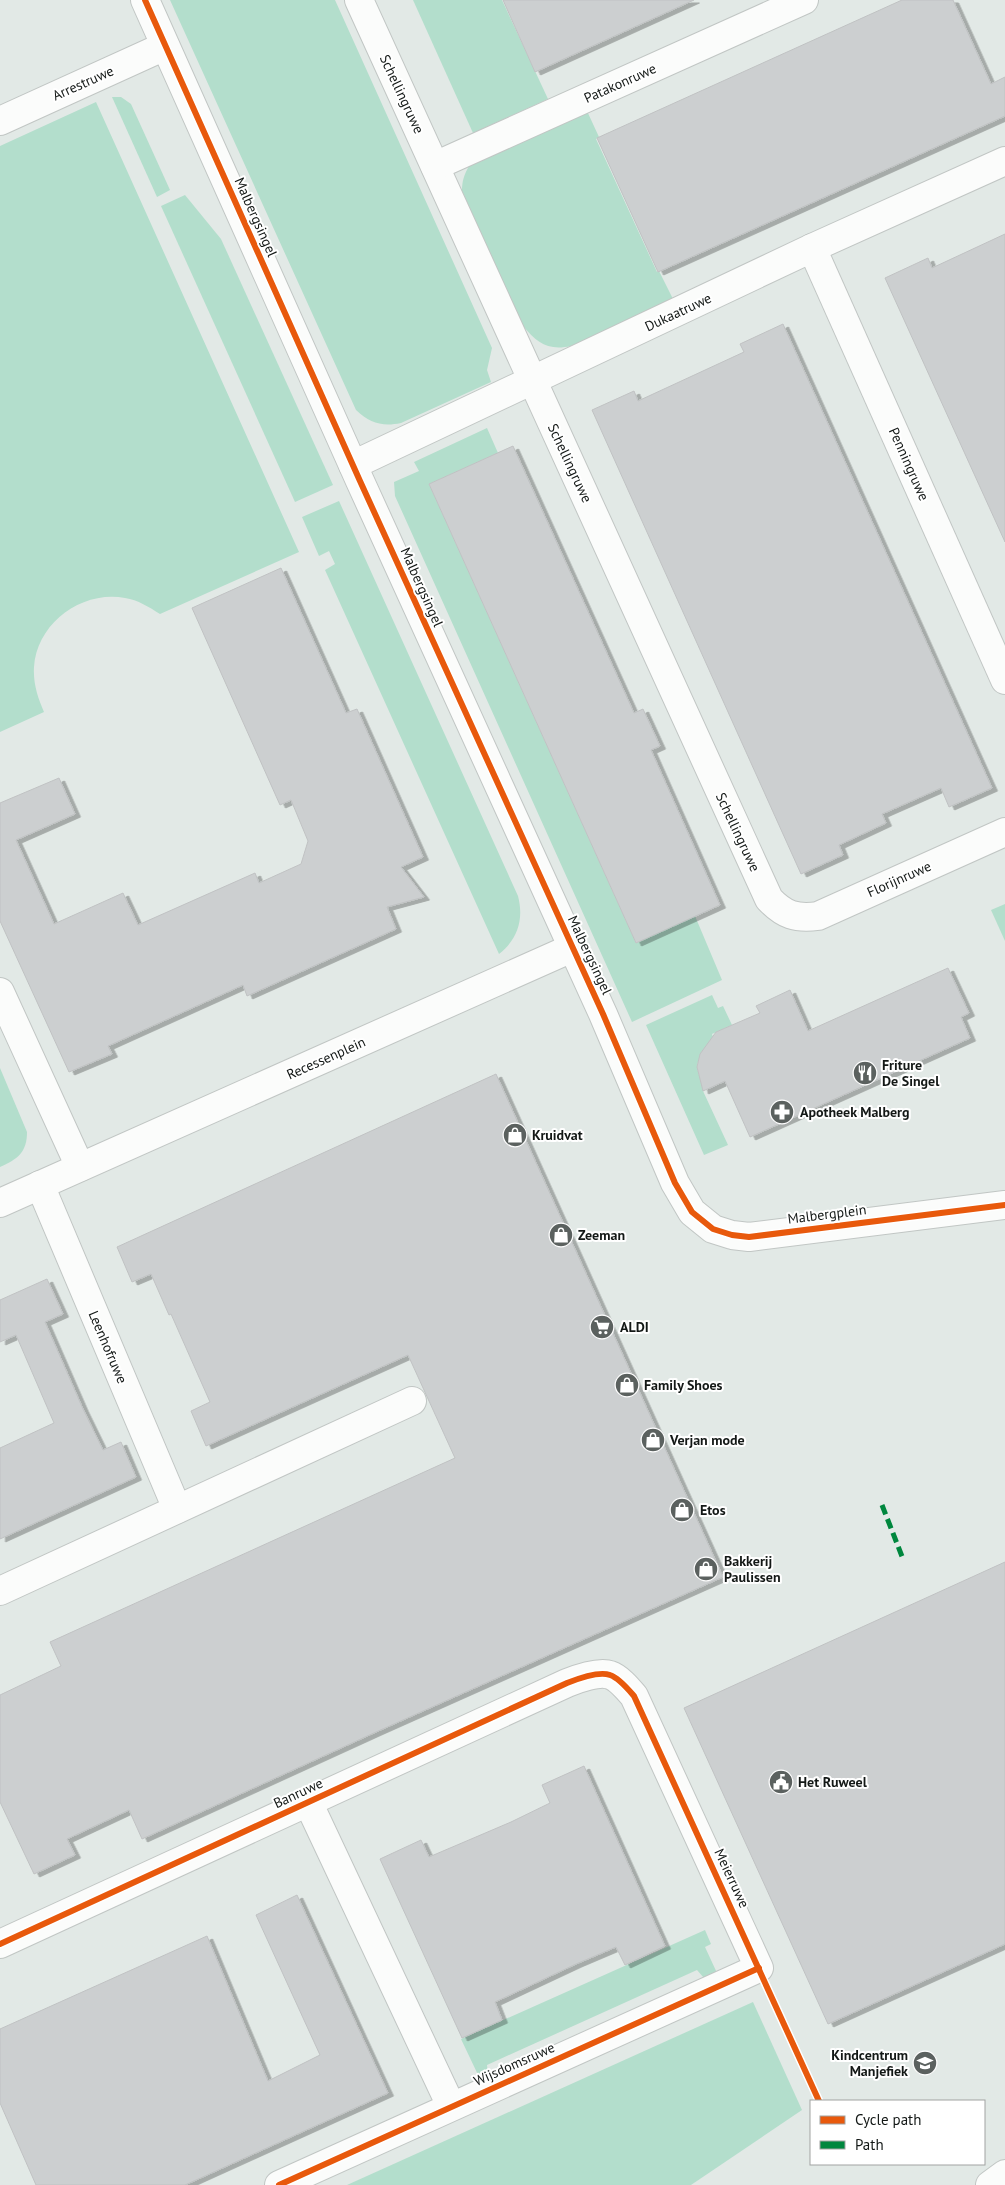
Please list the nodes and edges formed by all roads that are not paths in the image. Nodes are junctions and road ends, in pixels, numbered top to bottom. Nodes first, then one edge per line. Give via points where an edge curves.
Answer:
1 (145, 0) edge
2 (359, 0) edge
3 (804, 0) edge
4 (166, 46) junction
5 (0, 121) edge
6 (1005, 160) edge
7 (436, 166) junction
8 (812, 248) junction
9 (532, 381) junction
10 (353, 465) junction
11 (1005, 680) edge
12 (1005, 832) edge
13 (792, 916) joint
14 (572, 948) junction
15 (0, 992) edge
16 (80, 1167) junction
17 (676, 1183) joint
18 (40, 1185) junction
19 (0, 1203) edge
20 (1005, 1205) edge
21 (412, 1401) dead end
22 (177, 1510) junction
23 (0, 1591) edge
24 (609, 1674) joint
25 (308, 1802) junction
26 (0, 1944) edge
27 (759, 1968) joint
28 (451, 2106) junction
29 (1005, 2174) edge
30 (279, 2185) edge
31 (990, 2185) edge

1 - 4 street, Malbergsingel
2 - 7 street, Schellingruwe
3 - 7 street, Patakonruwe
4 - 5 street, Arrestruwe
4 - 10 street, Malbergsingel
6 - 8 street, Dukaatruwe
7 - 9 street, Schellingruwe
8 - 9 street, Dukaatruwe
8 - 11 street, Penningruwe
9 - 10 street, Dukaatruwe
9 - 13 street, Schellingruwe via 769,900
10 - 14 street, Malbergsingel
12 - 13 street, Florijnruwe via 818,916
14 - 16 street, Recessenplein
14 - 17 street, Malbergsingel
15 - 16 street
16 - 18 street, Recessenplein
17 - 20 street, Malbergplein via 692,1212 713,1229 750,1237
18 - 19 street, Recessenplein
18 - 22 street, Leenhofruwe
21 - 22 street
22 - 23 street
24 - 25 street, Banruwe via 583,1676
24 - 27 street, Meierruwe via 634,1696
25 - 26 street, Banruwe
25 - 28 street
27 - 28 street, Wijsdomsruwe
28 - 30 street, Wijsdomsruwe
29 - 31 street

